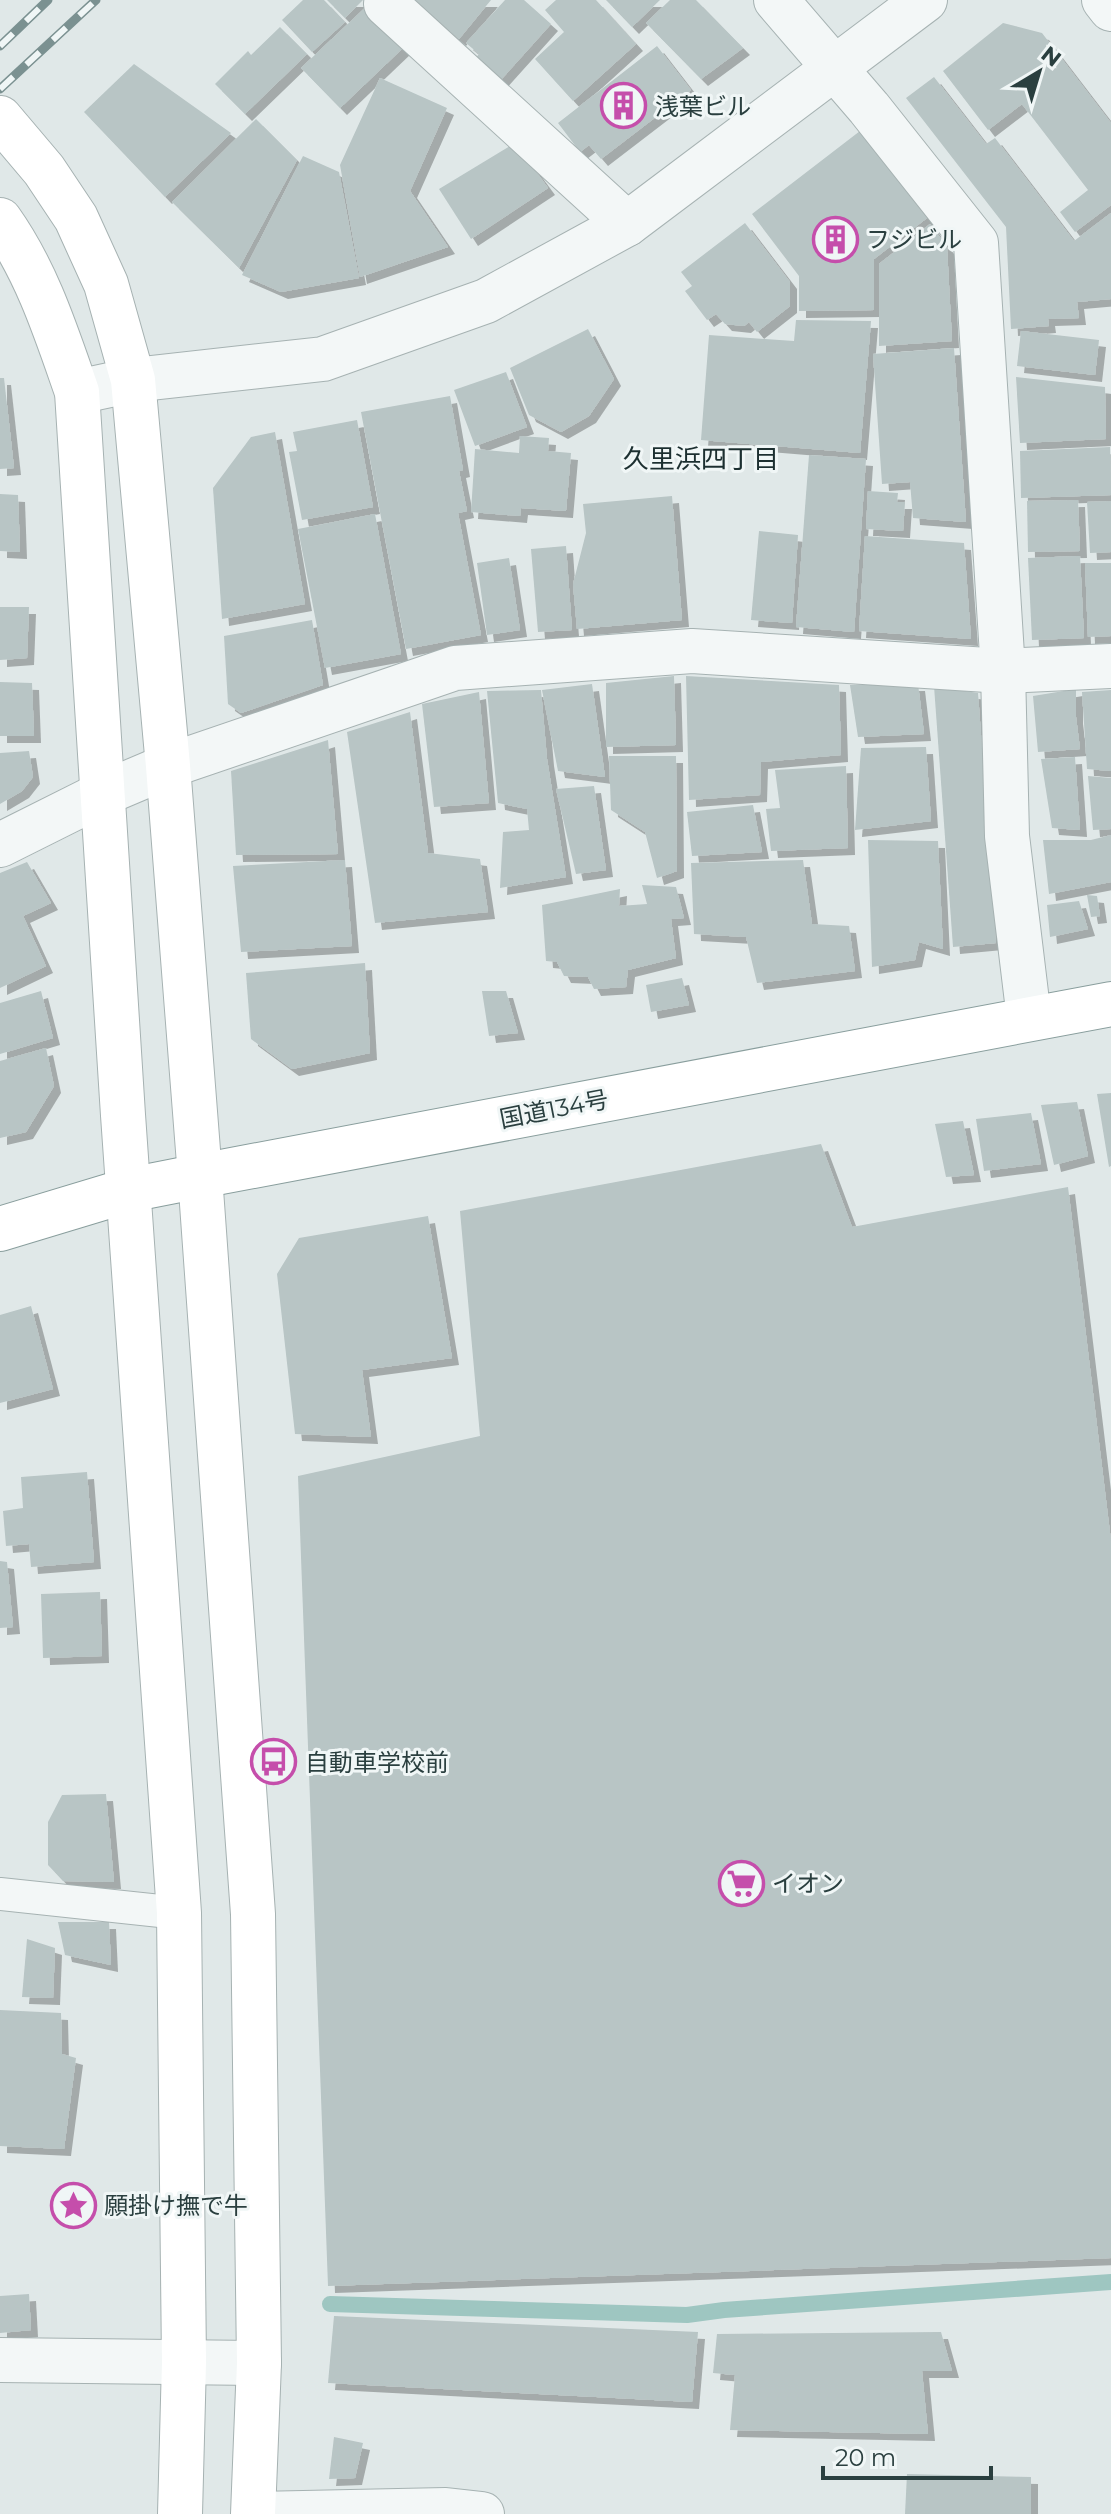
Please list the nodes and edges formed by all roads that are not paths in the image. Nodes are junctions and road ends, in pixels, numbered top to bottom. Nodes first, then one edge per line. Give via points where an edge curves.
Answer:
1 (776, 0) edge
2 (925, 0) edge
3 (1104, 0) edge
4 (386, 4) dead end
5 (1111, 9) edge
6 (836, 68) junction
7 (0, 118) edge
8 (0, 220) edge
9 (627, 224) junction
10 (133, 380) junction
11 (77, 392) junction
12 (1111, 666) edge
13 (1003, 671) junction
14 (168, 766) junction
15 (102, 794) junction
16 (0, 845) edge
17 (1111, 1004) edge
18 (1029, 1018) junction
19 (200, 1176) junction
20 (129, 1190) junction
21 (0, 1229) edge
22 (0, 1894) edge
23 (179, 1913) junction
24 (0, 2360) edge
25 (184, 2362) junction
26 (259, 2363) junction
27 (180, 2514) edge
28 (255, 2514) edge
29 (482, 2514) edge

1 - 6 street
2 - 6 street
3 - 5 street
4 - 9 street
6 - 9 street
6 - 13 street via 976,243
7 - 10 main road via 76,218 106,284
8 - 11 main road via 40,291
9 - 10 street via 486,301 323,359
10 - 11 street
10 - 14 main road
11 - 15 main road
12 - 13 street
13 - 14 street via 692,651 455,668
13 - 18 street via 1007,836
14 - 15 street
14 - 19 main road
15 - 16 street
15 - 20 main road
17 - 18 main road, 国道134号
18 - 19 main road, 国道134号
19 - 20 main road, 国道134号
19 - 26 main road via 253,1914
20 - 21 main road, 国道134号
20 - 23 main road
22 - 23 lane
23 - 25 main road
24 - 25 street
25 - 26 street
25 - 27 main road
26 - 28 main road
28 - 29 street

